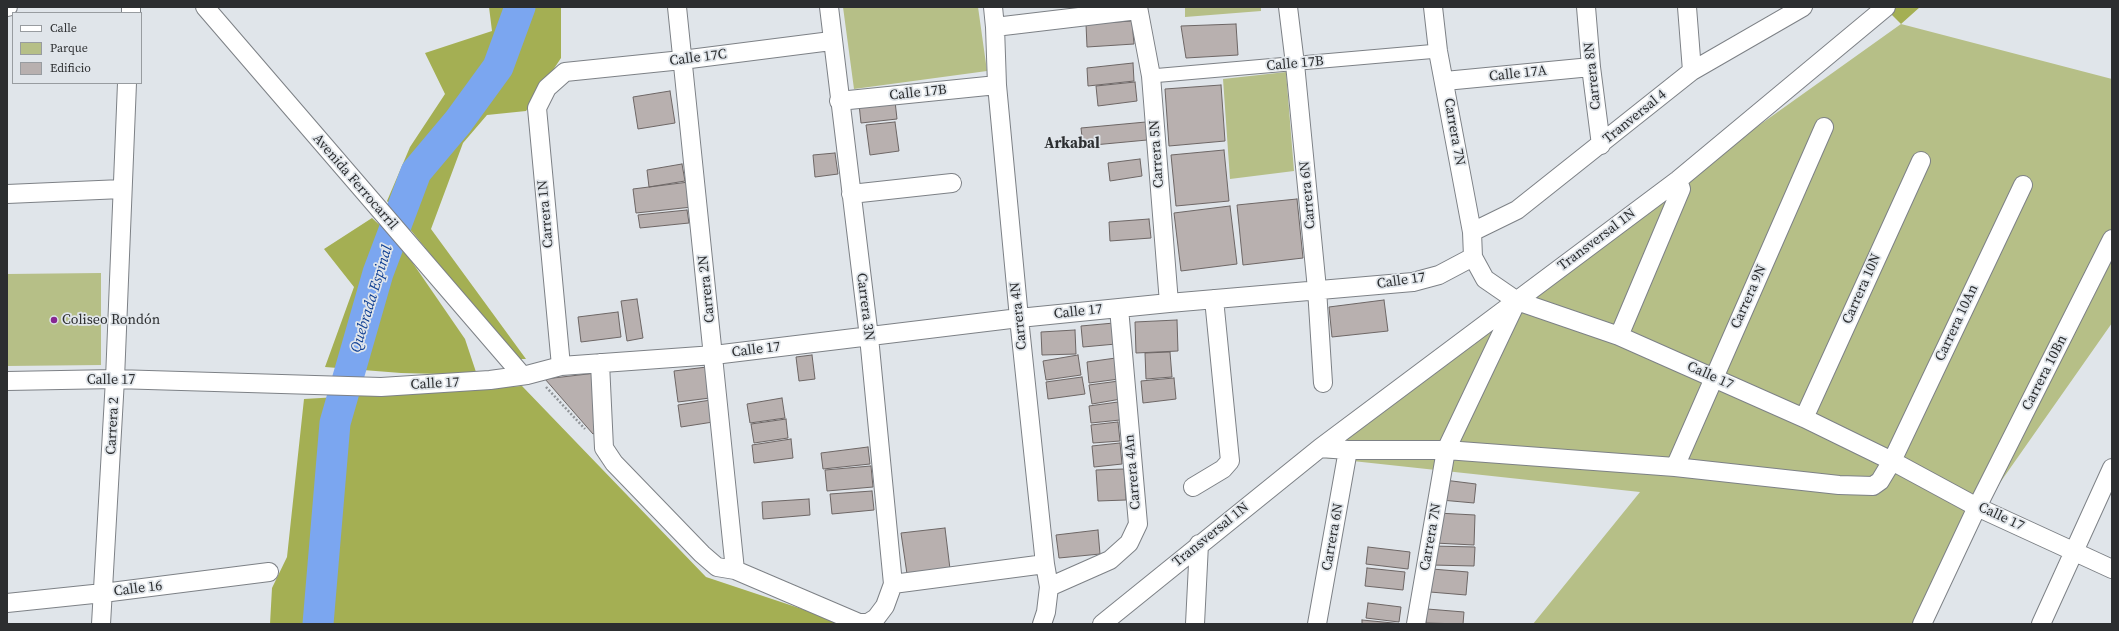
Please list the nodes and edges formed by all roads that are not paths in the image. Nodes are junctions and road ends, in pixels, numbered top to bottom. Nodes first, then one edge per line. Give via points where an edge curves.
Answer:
1 (205, 7) edge
2 (677, 7) edge
3 (829, 7) edge
4 (993, 7) edge
5 (1288, 7) edge
6 (1433, 7) edge
7 (1586, 7) edge
8 (1687, 7) edge
9 (1803, 7) edge
10 (1886, 7) edge
11 (1138, 8) edge
12 (996, 27) junction
13 (831, 42) junction
14 (1438, 51) junction
15 (682, 60) junction
16 (1295, 64) junction
17 (1591, 67) junction
18 (1692, 71) junction
19 (565, 72) joint
20 (1151, 76) junction
21 (1444, 81) junction
22 (127, 84) edge
23 (997, 85) junction
24 (839, 101) junction
25 (1824, 127) dead end
26 (1601, 145) junction
27 (1921, 161) dead end
28 (1678, 180) junction
29 (952, 183) dead end
30 (2023, 185) dead end
31 (122, 189) junction
32 (7, 194) edge
33 (851, 194) junction
34 (1472, 232) junction
35 (2112, 239) edge
36 (1473, 257) junction
37 (1317, 289) junction
38 (1214, 299) junction
39 (1517, 301) junction
40 (1169, 303) junction
41 (1119, 308) junction
42 (1019, 318) junction
43 (1619, 336) junction
44 (869, 337) junction
45 (714, 354) junction
46 (600, 363) junction
47 (561, 366) junction
48 (528, 374) junction
49 (1713, 378) junction
50 (116, 379) junction
51 (7, 381) edge
52 (1323, 383) dead end
53 (1804, 418) junction
54 (1320, 448) junction
55 (1348, 450) junction
56 (1446, 450) junction
57 (1892, 461) junction
58 (1675, 467) junction
59 (2112, 468) edge
60 (1194, 487) dead end
61 (1978, 506) junction
62 (1199, 544) junction
63 (2074, 550) junction
64 (1045, 564) junction
65 (2112, 569) edge
66 (735, 570) junction
67 (268, 572) dead end
68 (893, 584) junction
69 (1050, 587) junction
70 (102, 593) junction
71 (7, 603) edge
72 (101, 624) edge
73 (1042, 624) edge
74 (1102, 624) edge
75 (1195, 624) edge
76 (1317, 624) edge
77 (1416, 624) edge
78 (1922, 624) edge
79 (2041, 624) edge

1 - 48 street, Avenida Ferrocarril via 422,259
2 - 15 street, Carrera 2N
3 - 13 street, Carrera 3N
4 - 12 street, Carrera 4N
5 - 16 street, Carrera 6N
6 - 14 street, Carrera 7N
7 - 17 street, Carrera 8N
8 - 18 street
9 - 18 street, Tranversal 4
10 - 28 street, Transversal 1N
11 - 12 street
11 - 20 street, Carrera 5N
12 - 23 street, Carrera 4N
13 - 15 street, Calle 17C
13 - 24 street, Carrera 3N
14 - 16 street, Calle 17B
14 - 21 street, Carrera 7N
15 - 19 street, Calle 17C
15 - 45 street, Carrera 2N
16 - 20 street, Calle 17B
16 - 37 street, Carrera 6N
17 - 21 street, Calle 17A
17 - 26 street, Carrera 8N
18 - 26 street, Tranversal 4
19 - 47 street, Carrera 1N via 547,88 537,108
20 - 40 street, Carrera 5N
21 - 34 street, Carrera 7N
22 - 31 street, Carrera 2
23 - 24 street, Calle 17B
23 - 42 street, Carrera 4N
24 - 33 street, Carrera 3N
25 - 49 street, Carrera 9N
26 - 34 street, Tranversal 4 via 1517,210
27 - 53 street, Carrera 10N
28 - 39 street, Transversal 1N
28 - 43 street via 1681,190
29 - 33 street
30 - 57 street, Carrera 10An
31 - 32 street
31 - 50 street, Carrera 2
33 - 44 street, Carrera 3N
34 - 36 street, Carrera 7N
35 - 61 street, Carrera 10Bn
36 - 37 street, Calle 17 via 1439,274 1413,282
36 - 39 street, Calle 17 via 1485,279
37 - 38 street, Calle 17
37 - 52 street, Carrera 6N
38 - 40 street, Calle 17
38 - 60 street via 1230,461 1223,469
39 - 43 street, Calle 17
39 - 54 street, Transversal 1N
39 - 56 street, Carrera 7N
40 - 41 street, Calle 17
41 - 42 street, Calle 17
41 - 69 street, Carrera 4An via 1138,524 1129,543 1110,560
42 - 44 street, Calle 17
42 - 64 street, Carrera 4N
43 - 49 street, Calle 17
44 - 45 street, Calle 17
44 - 68 street, Carrera 3N
45 - 46 street, Calle 17
45 - 66 street, Carrera 2N
46 - 47 street, Calle 17
46 - 66 street via 604,448 614,463 702,554 717,567
47 - 48 street, Calle 17
48 - 50 street, Calle 17 via 490,380 381,387
49 - 53 street, Calle 17
49 - 58 street, Carrera 9N
50 - 51 street, Calle 17
50 - 70 street, Carrera 2
53 - 57 street, Calle 17
54 - 55 street
54 - 62 street, Transversal 1N
55 - 56 street
55 - 76 street, Carrera 6N
56 - 58 street
56 - 77 street, Carrera 7N
57 - 58 street, Carrera 10An via 1880,481 1873,486 1839,485
57 - 61 street, Calle 17
59 - 63 street
61 - 63 street, Calle 17
61 - 78 street, Carrera 10Bn
62 - 74 street, Transversal 1N
62 - 75 street
63 - 65 street, Calle 17
63 - 79 street
64 - 68 street
64 - 69 street, Carrera 4N
66 - 68 street, Carrera 3N via 859,623 868,623 876,618 885,606
67 - 70 street, Calle 16
69 - 73 street, Carrera 4N
70 - 71 street, Calle 16
70 - 72 street, Carrera 2

